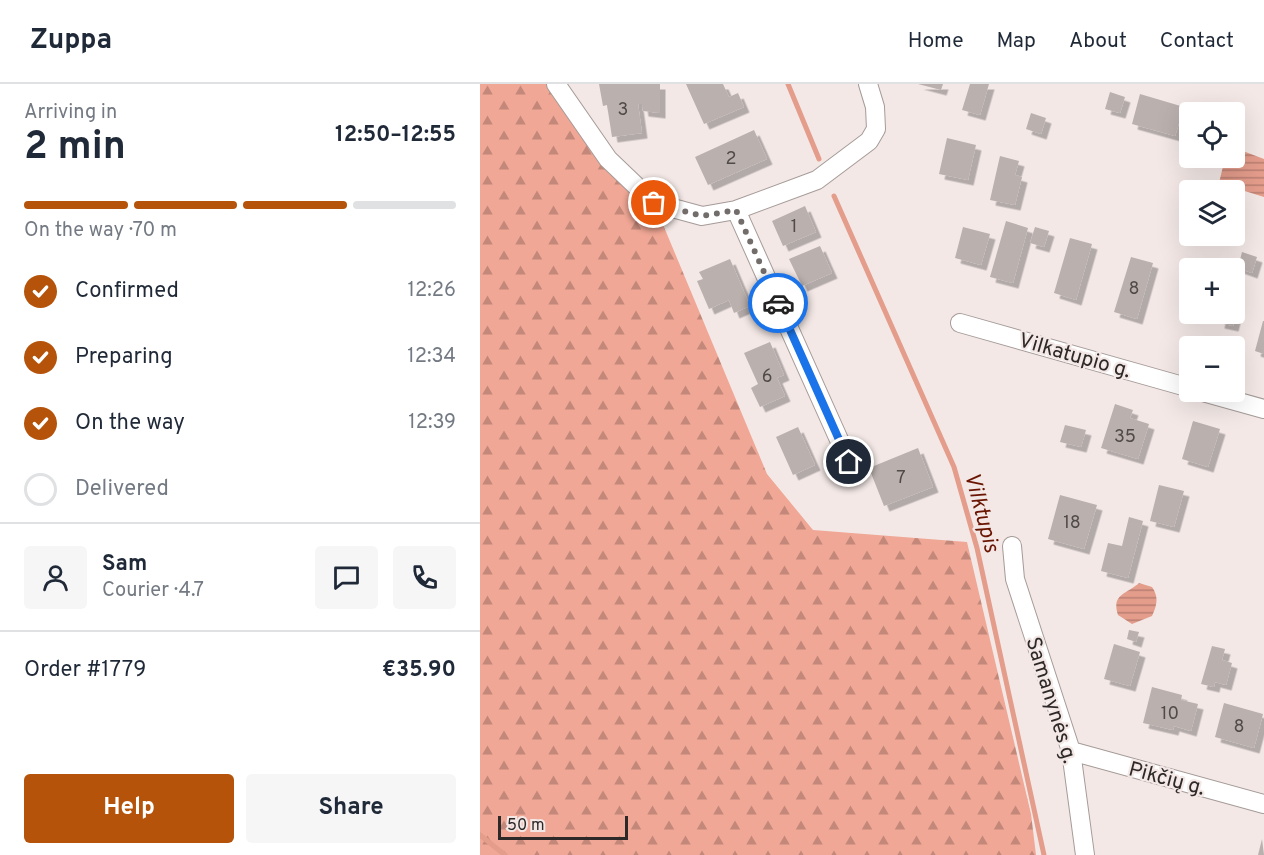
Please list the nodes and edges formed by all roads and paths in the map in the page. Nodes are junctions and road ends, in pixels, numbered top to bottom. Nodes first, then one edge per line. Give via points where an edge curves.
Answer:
1 (556, 84) edge
2 (868, 84) edge
3 (736, 210) junction
4 (960, 323) dead end
5 (1179, 385) edge
6 (1239, 402) edge
7 (1264, 409) edge
8 (849, 462) dead end
9 (1012, 546) dead end
10 (1071, 751) junction
11 (1264, 804) edge
12 (1085, 855) edge

1 - 3 street via 608,159 654,203 702,216
2 - 3 street via 876,129 869,141 817,180
3 - 8 street
4 - 5 street, Vilkatupio g.
6 - 7 street
9 - 10 street, Samanynės g. via 1015,579
10 - 11 street, Pikčių g.
10 - 12 street, Samanynės g.

